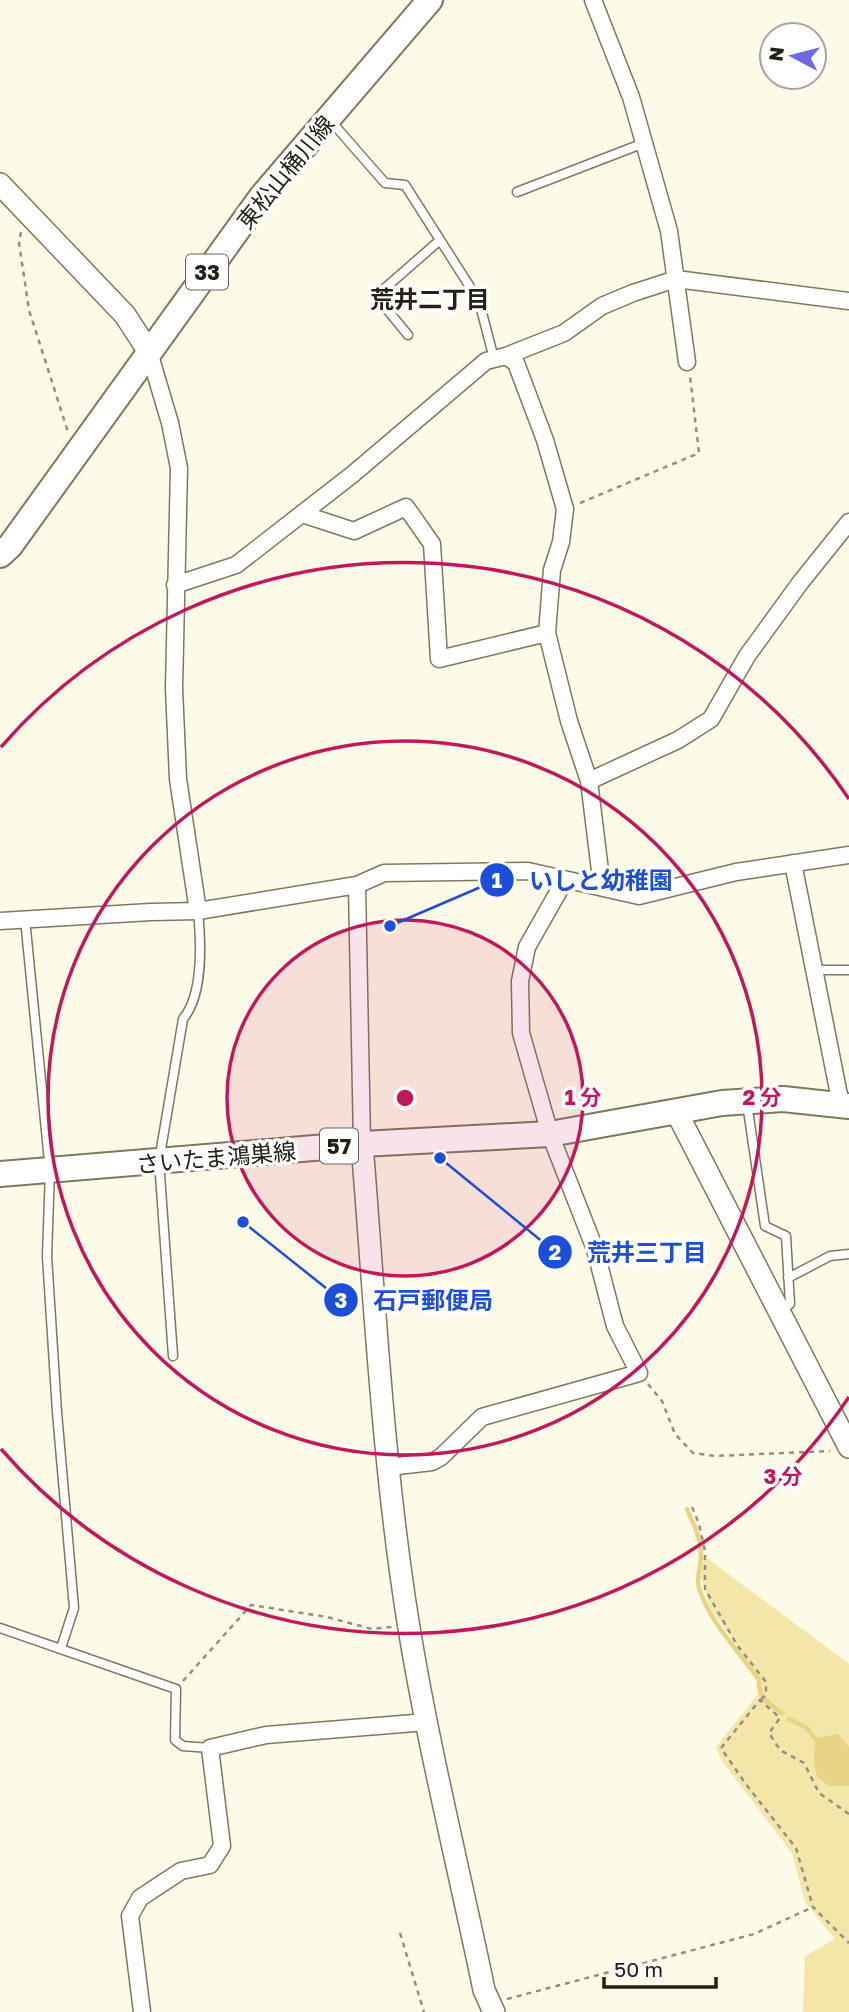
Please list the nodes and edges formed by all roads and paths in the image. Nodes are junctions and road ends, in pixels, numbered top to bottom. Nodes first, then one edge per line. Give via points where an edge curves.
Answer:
1 (430, 0) edge
2 (593, 0) edge
3 (328, 118) junction
4 (644, 142) junction
5 (0, 184) edge
6 (517, 191) dead end
7 (24, 210) junction
8 (440, 240) junction
9 (676, 279) junction
10 (849, 301) edge
11 (408, 335) dead end
12 (149, 352) junction
13 (500, 358) junction
14 (687, 362) joint
15 (80, 449) junction
16 (565, 509) junction
17 (302, 514) junction
18 (849, 522) edge
19 (0, 555) edge
20 (176, 585) junction
21 (547, 633) junction
22 (589, 781) junction
23 (849, 855) edge
24 (793, 863) junction
25 (565, 880) junction
26 (356, 885) junction
27 (602, 887) junction
28 (198, 911) junction
29 (25, 919) junction
30 (0, 920) edge
31 (815, 970) junction
32 (849, 970) edge
33 (845, 1105) edge
34 (748, 1110) dead end
35 (677, 1113) junction
36 (550, 1134) junction
37 (362, 1144) junction
38 (159, 1161) junction
39 (50, 1171) junction
40 (0, 1174) edge
41 (849, 1254) edge
42 (788, 1278) junction
43 (780, 1313) junction
44 (173, 1356) dead end
45 (639, 1373) junction
46 (842, 1449) edge
47 (389, 1467) junction
48 (692, 1507) dead end
49 (409, 1626) junction
50 (0, 1628) edge
51 (61, 1648) junction
52 (176, 1689) junction
53 (760, 1700) junction
54 (427, 1722) junction
55 (210, 1748) junction
56 (849, 1814) edge
57 (813, 1907) junction
58 (400, 1933) dead end
59 (849, 1944) edge
60 (492, 2008) edge
61 (142, 2012) edge
62 (424, 2012) edge

1 - 3 main road, 東松山桶川線 / 33
2 - 4 street
3 - 8 lane via 385,183 405,185
3 - 12 main road, 東松山桶川線 / 33 via 262,196
4 - 6 lane
4 - 9 street via 669,231
5 - 7 street
7 - 12 street via 125,315
7 - 15 path via 19,243 29,310 66,430
8 - 11 lane via 376,296
8 - 13 lane via 479,301
9 - 10 street
9 - 13 street via 602,306 564,334
9 - 14 street
12 - 15 main road, 東松山桶川線 / 33
12 - 20 street via 179,468
13 - 16 street via 516,363
13 - 17 street via 486,361
14 - 16 path via 699,453
15 - 19 main road, 東松山桶川線 / 33
16 - 21 street via 552,570
17 - 20 street via 236,565
17 - 21 street via 354,531 407,507 432,544 439,659
18 - 22 street via 747,656 711,719 678,740
20 - 28 street via 178,779
21 - 22 street
22 - 27 street
23 - 24 street
24 - 27 street via 639,896
24 - 31 street
25 - 26 street via 528,872 384,873
25 - 27 street
25 - 36 street via 527,947 520,981 522,1033
26 - 28 street
26 - 37 street
28 - 29 street
28 - 38 lane via 202,950 190,1011 183,1019
29 - 30 street
29 - 39 lane
31 - 32 lane
31 - 33 street
33 - 35 main road, さいたま鴻巣線 / 57 via 783,1099 722,1103
34 - 42 lane via 765,1226 786,1236
35 - 36 main road, さいたま鴻巣線 / 57
35 - 43 street
36 - 37 main road, さいたま鴻巣線 / 57
36 - 45 street via 595,1249 615,1326
37 - 38 main road, さいたま鴻巣線 / 57
37 - 47 street
38 - 39 main road, さいたま鴻巣線 / 57
38 - 44 lane
39 - 40 main road, さいたま鴻巣線 / 57
39 - 51 lane via 48,1269 75,1608
41 - 42 lane via 830,1256
42 - 43 lane via 790,1304
43 - 46 street
45 - 46 path via 662,1401 675,1434 693,1453 715,1456
45 - 47 street via 482,1417 432,1462
47 - 49 street
48 - 53 path via 705,1551 705,1589 737,1645 766,1682
49 - 52 path via 372,1629 251,1605
49 - 54 street
50 - 51 lane
51 - 52 lane
52 - 55 lane via 175,1740 183,1746
53 - 56 path via 780,1718 769,1733 780,1750 804,1763 818,1793
53 - 57 path via 721,1748 796,1848
54 - 55 street via 266,1735
54 - 60 street via 484,1990
55 - 61 street via 222,1846 210,1865 181,1871 140,1898 130,1916
57 - 59 path
57 - 60 path via 754,1934
58 - 62 path

